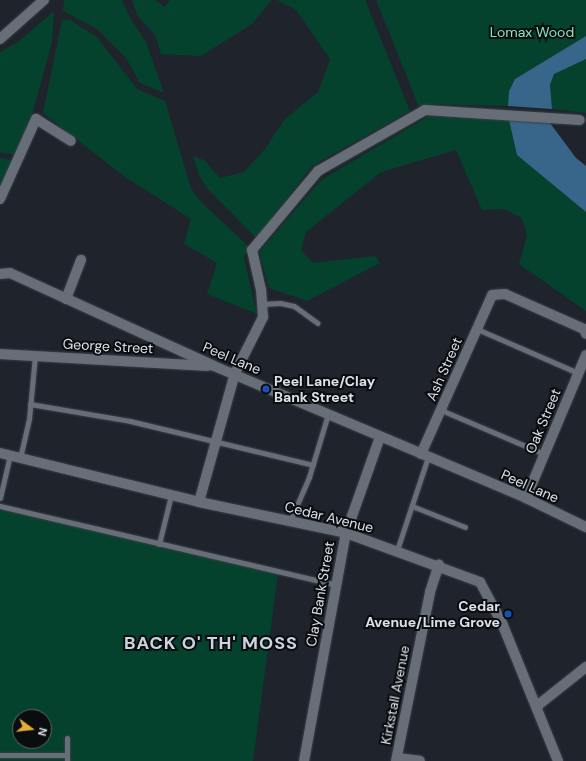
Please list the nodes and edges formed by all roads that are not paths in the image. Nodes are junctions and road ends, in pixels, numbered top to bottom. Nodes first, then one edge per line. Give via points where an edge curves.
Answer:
1 (44, 0) edge
2 (0, 39) edge
3 (580, 120) dead end
4 (70, 141) dead end
5 (0, 198) edge
6 (81, 260) dead end
7 (0, 274) edge
8 (66, 299) junction
9 (262, 304) junction
10 (317, 323) dead end
11 (477, 329) junction
12 (586, 334) edge
13 (0, 354) edge
14 (586, 355) edge
15 (35, 356) junction
16 (214, 366) junction
17 (235, 373) junction
18 (578, 373) junction
19 (30, 404) junction
20 (440, 410) junction
21 (328, 414) junction
22 (380, 437) junction
23 (216, 442) junction
24 (5, 454) edge
25 (544, 454) junction
26 (424, 456) junction
27 (20, 458) junction
28 (313, 465) junction
29 (171, 495) junction
30 (0, 498) edge
31 (526, 498) junction
32 (199, 502) junction
33 (0, 506) edge
34 (412, 506) junction
35 (290, 521) junction
36 (465, 527) dead end
37 (586, 527) edge
38 (346, 533) junction
39 (159, 544) junction
40 (398, 550) junction
41 (439, 564) junction
42 (336, 585) junction
43 (586, 668) edge
44 (537, 706) junction
45 (67, 738) dead end
46 (0, 755) edge
47 (67, 758) edge
48 (396, 759) edge
49 (304, 761) edge
50 (420, 761) edge
51 (558, 761) edge

1 - 2 street
3 - 9 street via 425,110 318,171 252,250
4 - 5 street via 36,120
6 - 8 street
7 - 8 street, Peel Lane via 10,273
8 - 16 street, Peel Lane
9 - 10 lane via 280,303 294,306
9 - 17 street via 263,317
11 - 12 street, Ash Street via 492,295 505,294 584,329
11 - 18 lane
11 - 20 street, Ash Street
13 - 15 street, George Street
14 - 18 street, Oak Street
15 - 16 street, George Street
15 - 19 lane
16 - 17 street, Peel Lane
17 - 21 street, Peel Lane
17 - 23 street
18 - 25 street, Oak Street
19 - 23 lane via 130,421
19 - 27 lane
20 - 25 lane
20 - 26 street, Ash Street
21 - 22 street, Peel Lane
21 - 28 lane
22 - 26 street, Peel Lane
22 - 38 street, Clay Bank Street
23 - 28 lane
23 - 32 street
24 - 27 street, Cedar Avenue
24 - 30 lane
25 - 31 street, Oak Street
26 - 31 street, Peel Lane
26 - 34 lane
27 - 29 street, Cedar Avenue
28 - 35 lane
29 - 32 street, Cedar Avenue
29 - 39 lane
31 - 37 street, Peel Lane
32 - 35 street, Cedar Avenue
33 - 39 lane
34 - 36 lane
34 - 40 lane
35 - 38 street, Cedar Avenue
38 - 40 street, Cedar Avenue
38 - 42 street, Clay Bank Street
39 - 42 lane
40 - 41 street, Cedar Avenue
41 - 44 street, Cedar Avenue via 480,582 502,623
41 - 48 street, Kirkstall Avenue via 430,592
42 - 49 street, Clay Bank Street
43 - 44 street
44 - 51 street, Cedar Avenue
45 - 47 lane
46 - 47 lane
48 - 50 street

